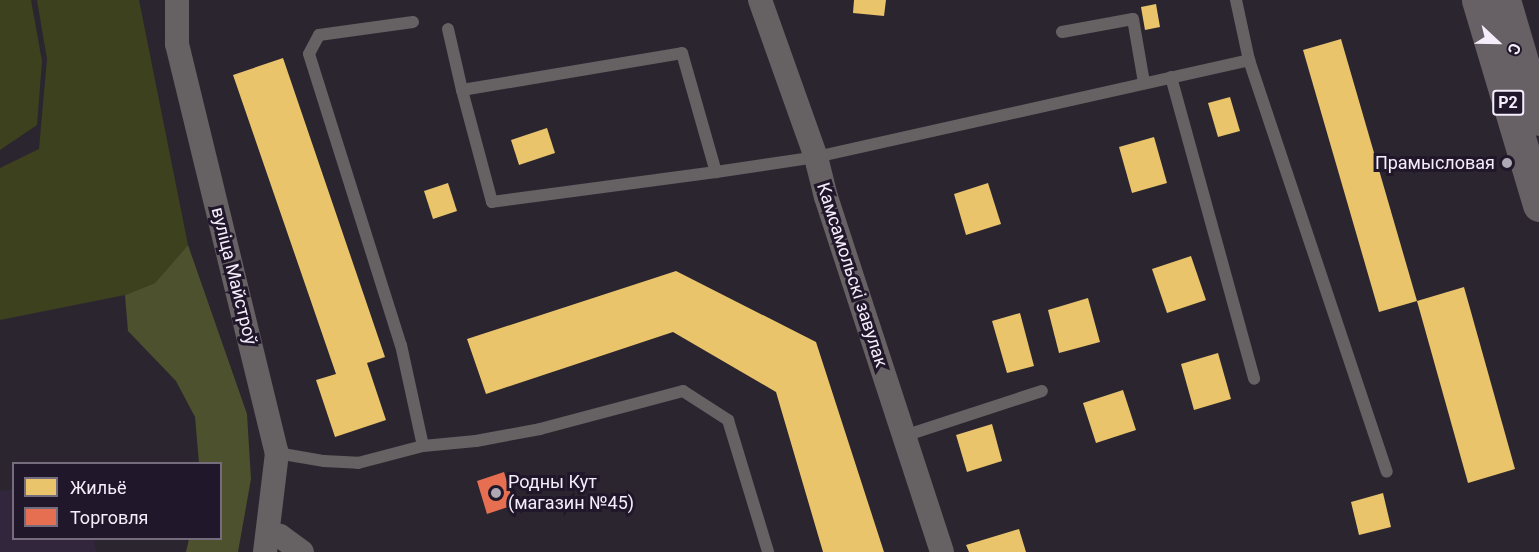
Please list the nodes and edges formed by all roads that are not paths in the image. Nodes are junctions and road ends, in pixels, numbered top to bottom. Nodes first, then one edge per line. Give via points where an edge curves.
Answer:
1 (177, 0) edge
2 (760, 0) edge
3 (1236, 0) edge
4 (1478, 0) edge
5 (1504, 0) edge
6 (413, 22) dead end
7 (448, 29) dead end
8 (1062, 32) dead end
9 (1249, 60) junction
10 (1171, 77) junction
11 (1144, 83) junction
12 (462, 90) junction
13 (1533, 120) edge
14 (816, 157) junction
15 (716, 172) junction
16 (1539, 205) edge
17 (1254, 379) dead end
18 (1042, 391) dead end
19 (904, 436) junction
20 (423, 446) junction
21 (277, 453) junction
22 (1387, 472) dead end
23 (267, 542) edge
24 (302, 552) edge
25 (768, 552) edge
26 (942, 552) edge

1 - 21 street, вуліца Майстроў via 177,44
2 - 14 street, Камсамольскі завулак
3 - 9 lane
4 - 13 main road, Р2
5 - 13 main road, Р2
6 - 20 lane via 319,35 309,54 401,345
7 - 12 lane
8 - 11 lane via 1133,19
9 - 10 lane
9 - 22 lane
10 - 11 lane
10 - 17 lane
11 - 14 lane
12 - 15 lane via 492,202
12 - 15 lane via 682,53
13 - 16 main road, Р2
14 - 15 lane
14 - 19 street, Камсамольскі завулак
18 - 19 lane
19 - 26 street, Камсамольскі завулак
20 - 21 lane via 358,463
20 - 25 lane via 540,429 683,391 728,420
21 - 23 street, вуліца Майстроў
23 - 24 street via 280,536

